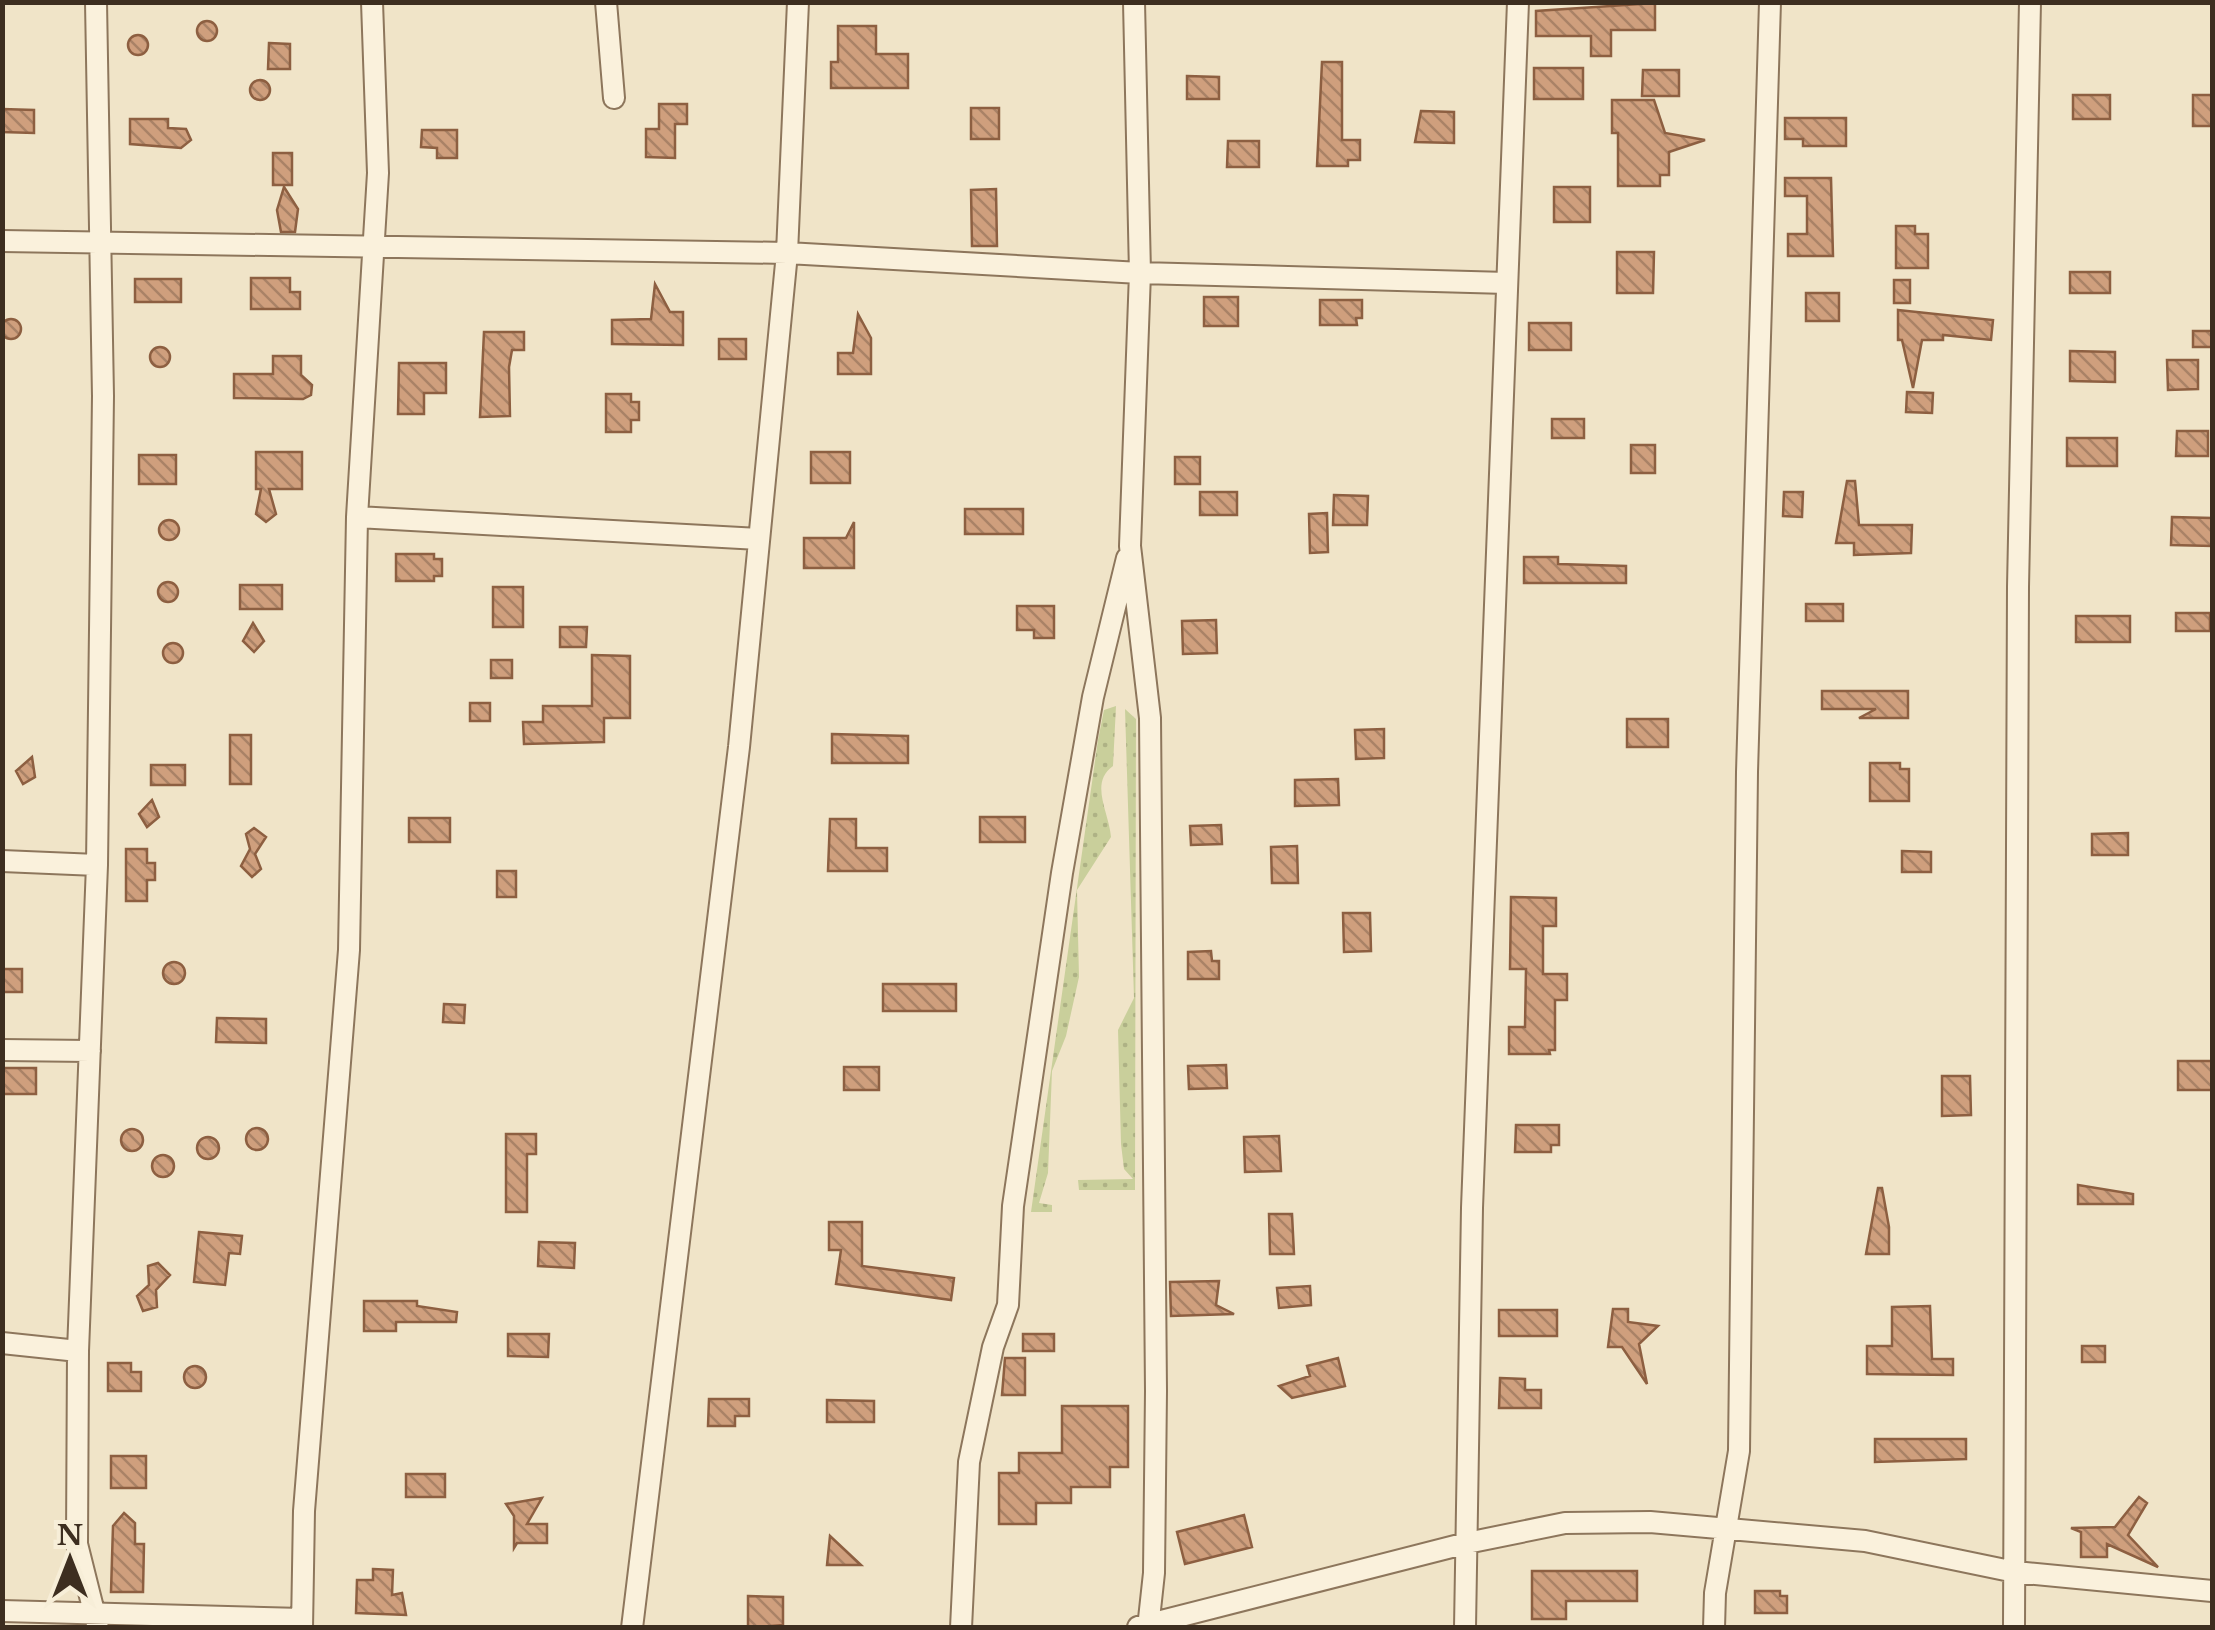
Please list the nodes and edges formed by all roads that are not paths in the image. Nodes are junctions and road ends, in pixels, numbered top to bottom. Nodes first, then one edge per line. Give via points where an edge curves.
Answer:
1 (96, 2) edge
2 (372, 2) edge
3 (606, 2) edge
4 (798, 2) edge
5 (1134, 2) edge
6 (1518, 2) edge
7 (1770, 2) edge
8 (2030, 2) edge
9 (614, 98) dead end
10 (2, 242) edge
11 (101, 244) junction
12 (374, 249) junction
13 (787, 253) junction
14 (1140, 273) junction
15 (1507, 283) junction
16 (357, 518) junction
17 (759, 539) junction
18 (1130, 546) junction
19 (2, 861) edge
20 (96, 864) junction
21 (2, 1050) edge
22 (90, 1051) junction
23 (2, 1343) edge
24 (78, 1351) junction
25 (1727, 1528) junction
26 (1467, 1543) junction
27 (2015, 1572) junction
28 (2212, 1591) edge
29 (2, 1611) edge
30 (96, 1621) edge
31 (302, 1623) edge
32 (1144, 1627) edge
33 (632, 1628) edge
34 (961, 1628) edge
35 (1465, 1628) edge
36 (1714, 1628) edge
37 (2014, 1628) edge

1 - 11 street
2 - 12 street
3 - 9 street
4 - 13 street
5 - 14 street
6 - 15 street
7 - 25 street via 1747,772 1740,1451
8 - 27 street via 2018,587
10 - 11 street
11 - 12 street
11 - 20 street
12 - 13 street
12 - 16 street
13 - 14 street
13 - 17 street
14 - 15 street
14 - 18 street
15 - 26 street via 1472,1208
16 - 17 street
16 - 31 street via 349,950 304,1511
17 - 33 street
18 - 32 street via 1150,718 1156,1391 1154,1573
18 - 34 street via 1093,696 1062,874 1013,1206 1008,1305 969,1462
19 - 20 street
20 - 22 street
21 - 22 street
22 - 24 street
23 - 24 street
24 - 30 street via 77,1544
25 - 26 street via 1565,1523
25 - 27 street via 1865,1540
25 - 36 street
26 - 32 street
26 - 35 street
27 - 28 street
27 - 37 street
29 - 30 street
30 - 31 street

